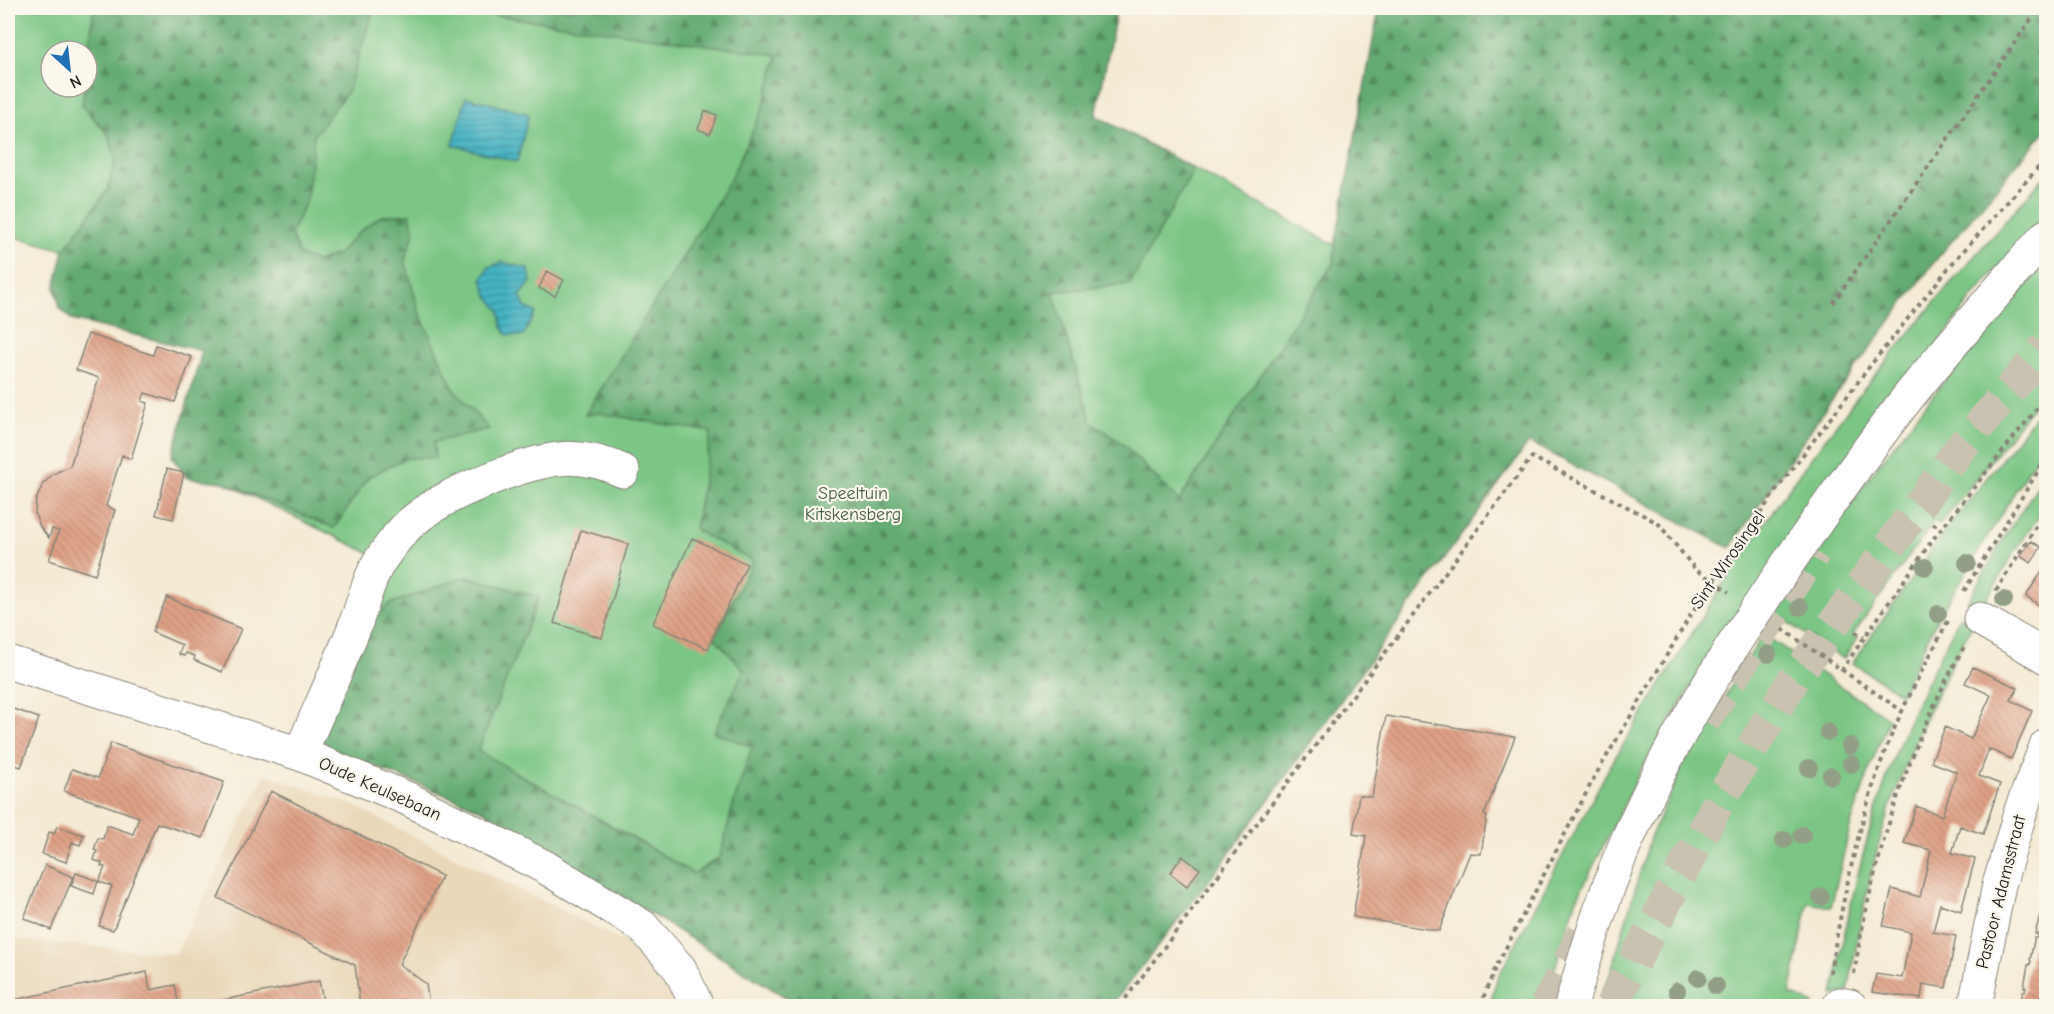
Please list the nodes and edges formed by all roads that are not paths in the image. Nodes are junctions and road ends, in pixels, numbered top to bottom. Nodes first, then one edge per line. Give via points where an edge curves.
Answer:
1 (2046, 236) edge
2 (623, 471) dead end
3 (1964, 610) road end
4 (2046, 657) edge
5 (8, 662) edge
6 (2046, 746) edge
7 (300, 754) junction
8 (697, 1006) edge
9 (1571, 1006) edge
10 (1974, 1006) edge

1 - 9 street via 1859,462 1755,610 1707,687 1637,817 1594,925
2 - 7 street via 577,457 522,467 442,502 400,533 377,565
3 - 4 street
5 - 7 street, Oude Keulsebaan
6 - 10 street, Pastoor Adamsstraat via 2021,810 1999,885
7 - 8 street, Oude Keulsebaan via 405,798 546,867 642,926 680,969

